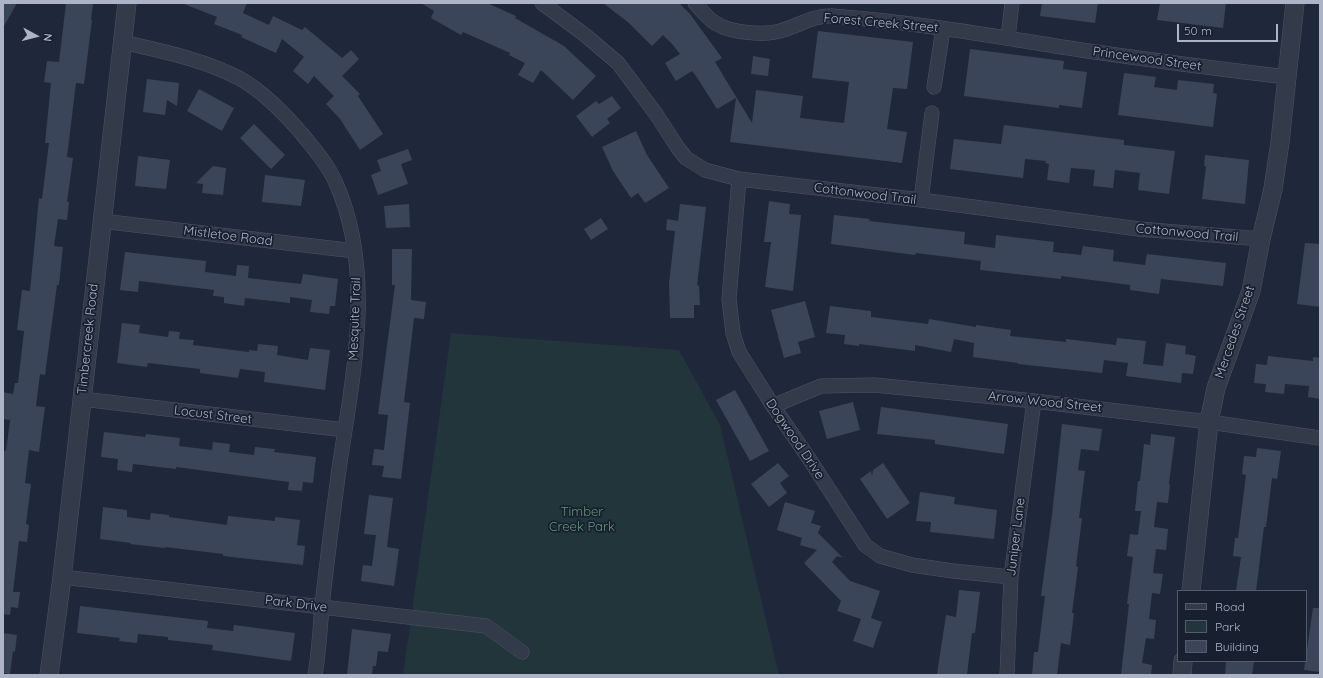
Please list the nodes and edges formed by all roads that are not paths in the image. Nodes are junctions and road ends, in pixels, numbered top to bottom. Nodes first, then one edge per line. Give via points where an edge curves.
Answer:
1 (126, 3) edge
2 (542, 3) edge
3 (695, 3) edge
4 (1012, 3) edge
5 (1294, 3) edge
6 (832, 10) edge
7 (943, 29) junction
8 (1008, 38) junction
9 (122, 42) junction
10 (1287, 77) junction
11 (934, 87) dead end
12 (932, 113) dead end
13 (739, 179) junction
14 (921, 200) junction
15 (101, 221) junction
16 (1261, 239) junction
17 (355, 251) junction
18 (82, 400) junction
19 (1034, 401) junction
20 (773, 406) junction
21 (1209, 422) junction
22 (345, 430) junction
23 (1320, 438) edge
24 (62, 577) junction
25 (1011, 577) junction
26 (1192, 590) edge
27 (322, 607) junction
28 (522, 652) dead end
29 (1183, 662) edge
30 (49, 675) edge
31 (315, 675) edge
32 (1007, 675) edge
33 (1182, 675) edge

1 - 9 street, Timbercreek Road
2 - 13 street, Cottonwood Trail via 585,34 618,63 686,158 705,170
3 - 6 street, Forest Creek Street via 716,24 728,29 759,34 782,31
4 - 8 street
5 - 10 street, Mercedes Street
6 - 7 street, Forest Creek Street via 884,21
7 - 8 street, Forest Creek Street
7 - 11 street
8 - 10 street, Princewood Street
9 - 15 street, Timbercreek Road
9 - 17 street, Mesquite Trail via 217,68 240,79 258,92 292,123 322,158 335,180 346,211
10 - 16 street, Mercedes Street via 1273,189
12 - 14 street
13 - 14 street, Cottonwood Trail
13 - 20 street, Dogwood Drive via 729,299 733,333 739,352
14 - 16 street, Cottonwood Trail via 1139,229
15 - 17 street, Mistletoe Road
15 - 18 street, Timbercreek Road
16 - 21 street, Mercedes Street via 1251,291 1216,388
17 - 22 street, Mesquite Trail via 358,275 357,340
18 - 22 street, Locust Street
18 - 24 street, Timbercreek Road
19 - 20 street, Arrow Wood Street via 875,385 821,386
19 - 21 street, Arrow Wood Street
19 - 25 street, Juniper Lane
20 - 25 street, Dogwood Drive via 864,545 880,556 912,565
21 - 23 street, Arrow Wood Street
21 - 26 street, Mercedes Street
22 - 27 street, Mesquite Trail
24 - 27 street, Park Drive
24 - 30 street, Timbercreek Road
25 - 32 street, Juniper Lane
27 - 28 street, Park Drive via 486,626
27 - 31 street, Mesquite Trail
29 - 33 street

